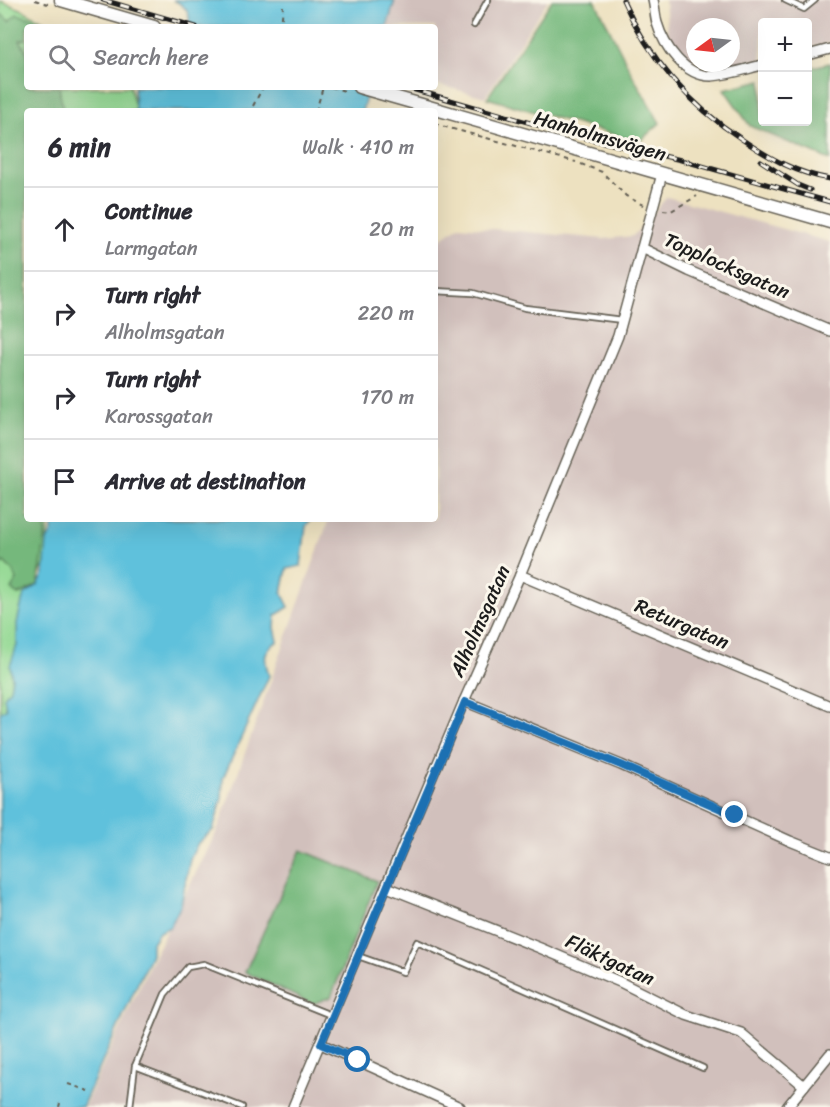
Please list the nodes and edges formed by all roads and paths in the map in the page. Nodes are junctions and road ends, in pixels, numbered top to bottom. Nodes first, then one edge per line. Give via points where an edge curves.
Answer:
1 (61, 0) edge
2 (488, 0) edge
3 (653, 0) edge
4 (785, 0) edge
5 (815, 0) edge
6 (283, 6) dead end
7 (144, 24) edge
8 (281, 24) edge
9 (474, 25) dead end
10 (830, 50) edge
11 (812, 54) edge
12 (758, 66) edge
13 (261, 90) edge
14 (322, 90) edge
15 (371, 90) edge
16 (253, 106) dead end
17 (317, 108) edge
18 (433, 108) edge
19 (438, 109) edge
20 (438, 125) edge
21 (662, 174) junction
22 (701, 195) dead end
23 (654, 208) junction
24 (830, 222) edge
25 (642, 248) junction
26 (438, 291) edge
27 (622, 320) junction
28 (830, 331) edge
29 (520, 575) junction
30 (465, 702) junction
31 (830, 706) edge
32 (830, 856) edge
33 (387, 887) junction
34 (358, 956) junction
35 (333, 1016) junction
36 (321, 1044) junction
37 (830, 1054) edge
38 (135, 1066) junction
39 (703, 1068) dead end
40 (68, 1084) dead end
41 (804, 1086) junction
42 (89, 1091) dead end
43 (130, 1107) edge
44 (242, 1107) edge
45 (293, 1107) edge
46 (460, 1107) edge
47 (787, 1107) edge

1 - 7 street
2 - 9 lane
3 - 12 street via 666,45 692,71 709,76
4 - 5 lane via 804,9
6 - 8 path
10 - 11 street
13 - 16 path
14 - 17 path
15 - 18 street, Hanholmsvägen
19 - 21 street, Hanholmsvägen
20 - 23 path via 582,164 602,172 634,202
21 - 23 street, Alholmsgatan
21 - 24 street, Hanholmsvägen
22 - 23 path via 671,211
23 - 25 street, Alholmsgatan
25 - 27 street, Alholmsgatan
25 - 28 street, Topplocksgatan
26 - 27 lane via 473,293 525,308
27 - 29 street, Alholmsgatan
29 - 30 street, Alholmsgatan
29 - 31 street, Returgatan
30 - 32 street
30 - 33 street, Alholmsgatan
33 - 34 street, Alholmsgatan
33 - 41 street, Fläktgatan via 600,973 686,1015 741,1033
34 - 35 street, Alholmsgatan
34 - 39 lane via 403,972 417,942
35 - 36 street, Alholmsgatan
35 - 38 lane via 204,964 188,967 165,994
36 - 45 street, Alholmsgatan
36 - 46 street
37 - 41 street
38 - 43 lane
38 - 44 lane
40 - 42 path
41 - 47 street

